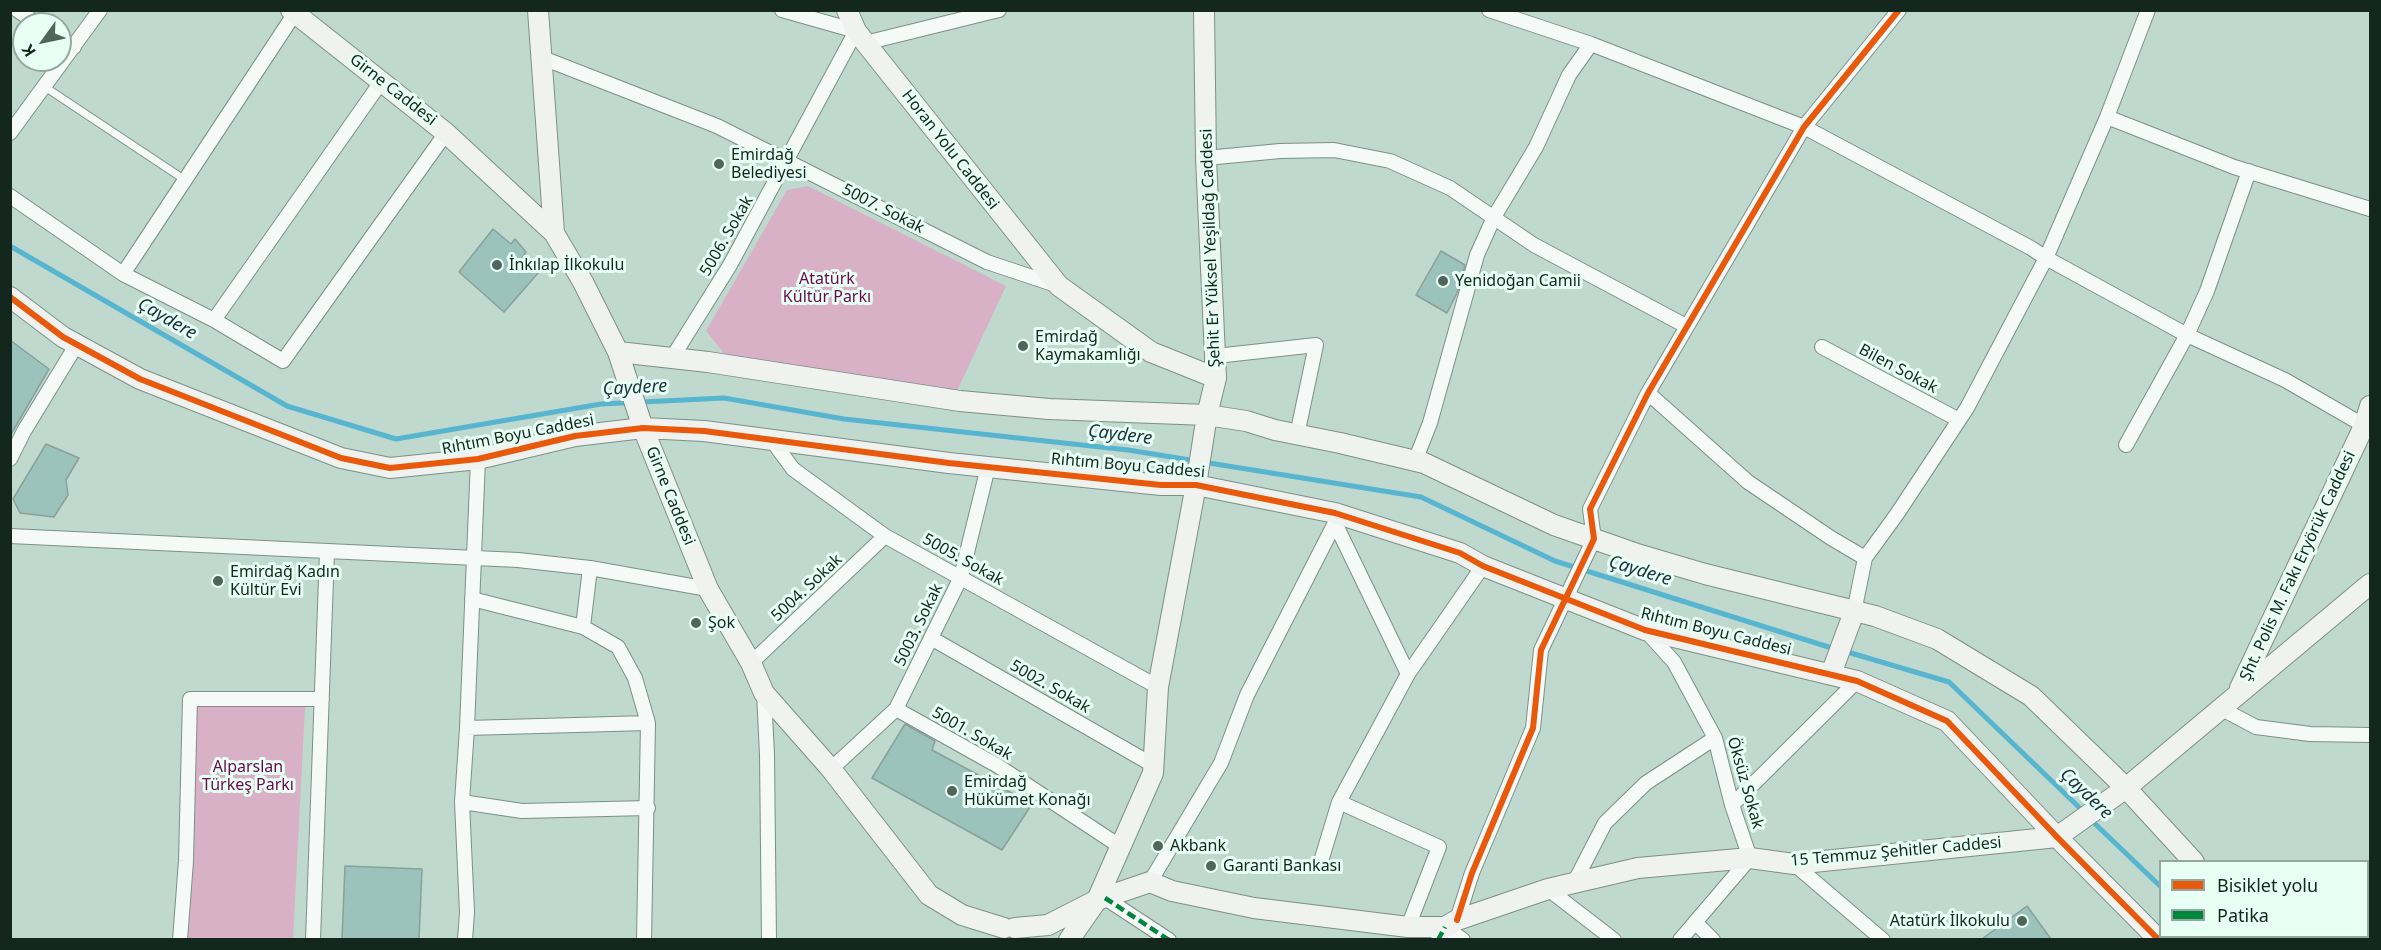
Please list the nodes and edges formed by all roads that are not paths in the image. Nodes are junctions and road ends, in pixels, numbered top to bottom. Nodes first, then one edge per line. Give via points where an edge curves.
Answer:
1 (100, 10) edge
2 (538, 10) edge
3 (782, 10) edge
4 (847, 10) edge
5 (999, 10) edge
6 (1204, 10) edge
7 (1489, 10) edge
8 (1899, 10) edge
9 (2148, 10) edge
10 (293, 12) edge
11 (861, 37) junction
12 (1591, 44) junction
13 (74, 47) joint
14 (540, 57) junction
15 (381, 82) junction
16 (45, 87) junction
17 (2107, 117) junction
18 (1804, 127) junction
19 (10, 133) edge
20 (446, 133) junction
21 (1206, 158) junction
22 (788, 160) junction
23 (2249, 171) junction
24 (185, 180) junction
25 (10, 196) edge
26 (2370, 209) edge
27 (1494, 218) junction
28 (554, 233) junction
29 (2046, 258) junction
30 (123, 274) junction
31 (1059, 286) junction
32 (10, 297) edge
33 (214, 320) junction
34 (1686, 326) junction
35 (2187, 335) junction
36 (77, 344) junction
37 (1822, 347) dead end
38 (1216, 356) junction
39 (672, 358) junction
40 (621, 360) junction
41 (1216, 378) junction
42 (1648, 393) junction
43 (2370, 406) edge
44 (1207, 415) junction
45 (1959, 420) junction
46 (643, 428) junction
47 (2367, 428) edge
48 (1298, 435) junction
49 (771, 439) junction
50 (2126, 445) dead end
51 (10, 459) edge
52 (478, 459) junction
53 (1415, 461) junction
54 (988, 467) junction
55 (1196, 485) junction
56 (1335, 518) junction
57 (10, 536) edge
58 (885, 536) junction
59 (1594, 539) junction
60 (327, 551) junction
61 (474, 557) junction
62 (1865, 558) junction
63 (1483, 566) junction
64 (590, 568) junction
65 (961, 577) junction
66 (2370, 584) edge
67 (708, 589) junction
68 (472, 599) junction
69 (1566, 600) junction
70 (1854, 612) junction
71 (583, 627) junction
72 (1645, 630) junction
73 (931, 638) junction
74 (751, 663) junction
75 (1408, 674) junction
76 (1831, 674) junction
77 (1857, 681) junction
78 (1158, 687) junction
79 (764, 693) junction
80 (2238, 693) junction
81 (322, 699) junction
82 (896, 709) junction
83 (2222, 709) junction
84 (648, 723) junction
85 (467, 729) junction
86 (2370, 735) edge
87 (1715, 738) junction
88 (1153, 765) junction
89 (831, 769) junction
90 (2119, 794) junction
91 (1339, 801) junction
92 (462, 802) junction
93 (1732, 805) junction
94 (648, 808) junction
95 (2065, 832) junction
96 (1121, 848) junction
97 (1322, 858) dead end
98 (1750, 858) junction
99 (2193, 860) edge
100 (1794, 864) junction
101 (1150, 882) junction
102 (1574, 883) junction
103 (1548, 889) junction
104 (1101, 899) junction
105 (1695, 922) junction
106 (1408, 927) junction
107 (1009, 928) junction
108 (1447, 929) edge
109 (180, 939) edge
110 (313, 939) edge
111 (465, 939) edge
112 (645, 939) edge
113 (769, 939) edge
114 (986, 939) edge
115 (1037, 939) edge
116 (1069, 939) edge
117 (1169, 939) edge
118 (1463, 939) edge
119 (1614, 939) edge
120 (1680, 939) edge
121 (1713, 939) edge
122 (1883, 939) edge
123 (2159, 939) edge

1 - 13 street
2 - 14 street
3 - 11 street
4 - 11 street, Horan Yolu Caddesi
5 - 11 street
6 - 21 street, Şehit Er Yüksel Yeşildağ Caddesi
7 - 12 street
8 - 18 street
9 - 17 street
10 - 15 street, Girne Caddesi
10 - 24 street
11 - 22 street, 5006. Sokak
11 - 31 street, Horan Yolu Caddesi
12 - 18 street
12 - 27 street via 1569,75 1536,147
13 - 16 street
14 - 22 street, 5007. Sokak via 717,126
14 - 28 street
15 - 20 street, Girne Caddesi
15 - 33 street
16 - 19 street
16 - 24 lane
17 - 23 street
17 - 29 street
18 - 29 street
18 - 34 street
20 - 28 street, Girne Caddesi
20 - 33 street via 283,361
21 - 27 street via 1334,150 1390,161 1450,188
21 - 38 street, Şehit Er Yüksel Yeşildağ Caddesi
22 - 31 street, 5007. Sokak via 987,262
22 - 39 street, 5006. Sokak via 730,265
23 - 26 street
23 - 35 street via 2207,291
24 - 30 street
25 - 30 street
27 - 34 street via 1534,245
27 - 53 street via 1477,255 1430,423
28 - 40 street, Girne Caddesi
29 - 35 street
29 - 45 street
30 - 33 street
31 - 41 street, 5007. Sokak via 1151,352
32 - 36 street, Rıhtım Boyu Caddesi
34 - 42 street
35 - 47 street via 2285,380
35 - 50 street
36 - 51 street
36 - 52 street, Rıhtım Boyu Caddesi via 140,379 341,458 390,468
37 - 45 street, Bilen Sokak
38 - 41 street, Şehit Er Yüksel Yeşildağ Caddesi
38 - 48 street via 1316,345
39 - 40 street
39 - 44 street via 960,400 1049,409
40 - 46 street, Girne Caddesi
41 - 44 street, Şehit Er Yüksel Yeşildağ Caddesi
42 - 59 street via 1590,509
42 - 62 street via 1748,482
43 - 47 street, Şht. Polis M. Fakı Eryörük Caddesi
44 - 48 street
44 - 55 street, Şehit Er Yüksel Yeşildağ Caddesi
45 - 62 street
46 - 49 street, Rıhtım Boyu Caddesi
46 - 52 street, Rıhtım Boyu Caddesi via 575,436
46 - 67 street, Girne Caddesi
47 - 80 street, Şht. Polis M. Fakı Eryörük Caddesi
48 - 53 street
49 - 54 street, Rıhtım Boyu Caddesi
49 - 58 street, 5005. Sokak via 793,469
52 - 61 street
53 - 59 street via 1554,525
54 - 55 street, Rıhtım Boyu Caddesi via 1161,485
54 - 65 street, 5003. Sokak
55 - 56 street, Rıhtım Boyu Caddesi
55 - 78 street, Şehit Er Yüksel Yeşildağ Caddesi
56 - 63 street, Rıhtım Boyu Caddesi via 1460,553
56 - 75 street
56 - 101 street via 1247,695 1221,763
57 - 60 street
58 - 65 street, 5005. Sokak
58 - 74 street, 5004. Sokak
59 - 69 street
59 - 70 street via 1705,574
60 - 61 street
60 - 81 street
61 - 64 street
61 - 68 street
62 - 70 street
63 - 69 street, Rıhtım Boyu Caddesi
63 - 75 street
64 - 67 street
64 - 71 street
65 - 73 street, 5003. Sokak
65 - 78 street, 5005. Sokak
66 - 80 street, 15 Temmuz Şehitler Caddesi
67 - 74 street, Girne Caddesi
68 - 71 street
68 - 85 street
69 - 72 street, Rıhtım Boyu Caddesi
69 - 108 street via 1541,650 1533,728
70 - 76 street
70 - 90 street via 1938,639 2031,696
71 - 84 street via 618,647 635,678
72 - 76 street, Rıhtım Boyu Caddesi
72 - 87 street, Öksüz Sokak via 1674,662
73 - 82 street, 5003. Sokak
73 - 88 street, 5002. Sokak
74 - 79 street, Girne Caddesi
75 - 91 street
76 - 77 street, Rıhtım Boyu Caddesi
77 - 93 street
77 - 95 street, Rıhtım Boyu Caddesi via 1947,721
78 - 88 street, Şehit Er Yüksel Yeşildağ Caddesi
79 - 89 street, Girne Caddesi
79 - 113 street
80 - 83 street, 15 Temmuz Şehitler Caddesi
81 - 109 street via 190,699
81 - 110 street
82 - 89 street, 5003. Sokak
82 - 96 street, 5001. Sokak via 998,766
83 - 86 street via 2256,727 2310,734
83 - 90 street, 15 Temmuz Şehitler Caddesi
84 - 85 street
84 - 94 street
85 - 92 street
87 - 93 street, Öksüz Sokak
87 - 102 street via 1646,783 1605,823
88 - 96 street, Şehit Er Yüksel Yeşildağ Caddesi
89 - 107 street, Girne Caddesi via 929,894 962,915
90 - 95 street, 15 Temmuz Şehitler Caddesi
90 - 99 street
91 - 97 street
91 - 106 street via 1439,847
92 - 94 street via 522,811
92 - 111 street
93 - 98 street, Öksüz Sokak
94 - 112 street
95 - 100 street, 15 Temmuz Şehitler Caddesi
95 - 123 street, Rıhtım Boyu Caddesi
96 - 104 street, Şehit Er Yüksel Yeşildağ Caddesi
98 - 100 street, 15 Temmuz Şehitler Caddesi
98 - 102 street, 15 Temmuz Şehitler Caddesi via 1638,868
98 - 105 street
100 - 122 street
101 - 104 street
101 - 106 street, 15 Temmuz Şehitler Caddesi via 1172,891 1254,908
102 - 103 street, 15 Temmuz Şehitler Caddesi
103 - 108 street, 15 Temmuz Şehitler Caddesi
103 - 119 street
104 - 107 street via 1048,925
104 - 116 street, Şehit Er Yüksel Yeşildağ Caddesi
104 - 117 street
105 - 120 street
105 - 121 street
106 - 108 street, 15 Temmuz Şehitler Caddesi
107 - 114 street via 995,931
107 - 115 street via 1024,930
108 - 118 street

